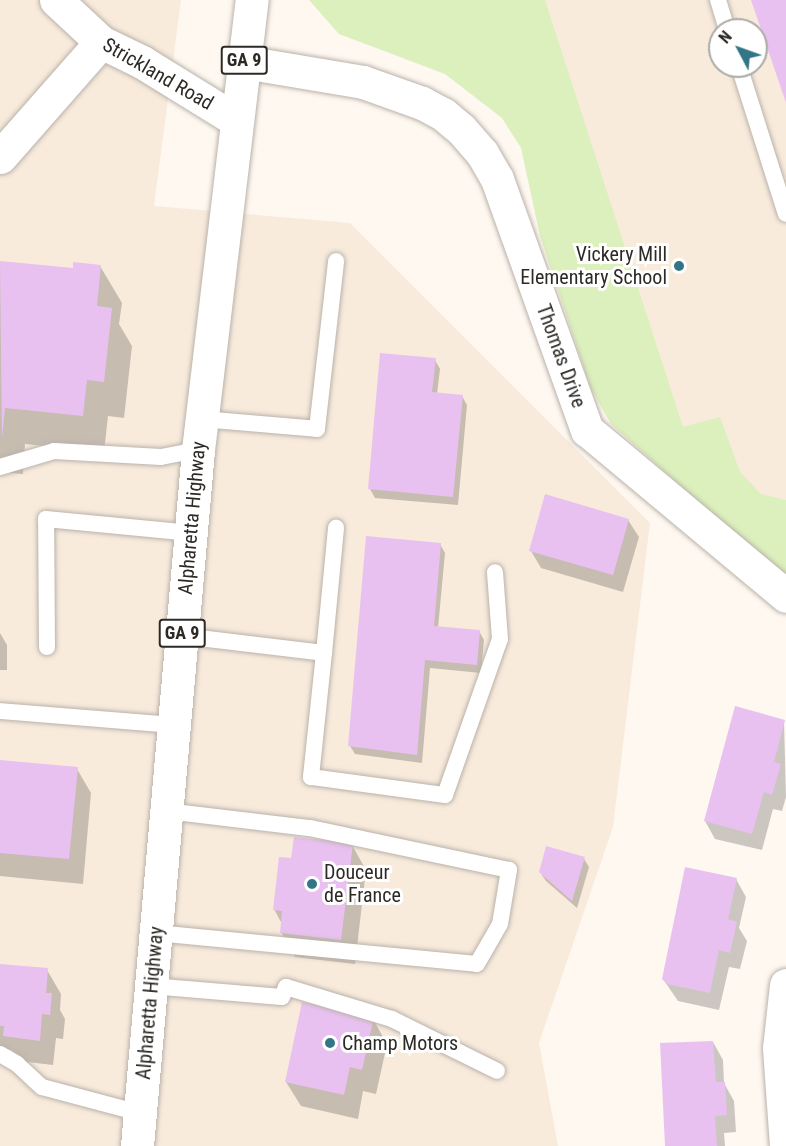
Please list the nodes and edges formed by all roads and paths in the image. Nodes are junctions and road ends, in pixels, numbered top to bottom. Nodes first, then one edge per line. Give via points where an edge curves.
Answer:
1 (56, 0) edge
2 (252, 0) edge
3 (718, 0) edge
4 (723, 18) edge
5 (101, 42) junction
6 (244, 62) junction
7 (743, 78) edge
8 (236, 120) junction
9 (0, 157) edge
10 (786, 214) edge
11 (336, 261) dead end
12 (199, 434) junction
13 (0, 467) edge
14 (336, 528) dead end
15 (191, 533) junction
16 (495, 572) dead end
17 (786, 596) edge
18 (182, 636) junction
19 (47, 647) dead end
20 (324, 653) junction
21 (0, 711) edge
22 (174, 725) junction
23 (167, 811) junction
24 (156, 933) junction
25 (786, 984) edge
26 (151, 986) junction
27 (0, 1054) edge
28 (497, 1071) dead end
29 (140, 1113) junction
30 (786, 1145) edge
31 (137, 1146) edge

1 - 5 main road, Strickland Road
2 - 6 main road, Alpharetta Highway / GA 9
3 - 4 lane
5 - 8 main road, Strickland Road via 142,62
5 - 9 main road
6 - 8 main road, Alpharetta Highway / GA 9
6 - 17 main road, Thomas Drive via 363,81 423,103 461,129 482,153 497,179 587,430
7 - 10 lane
8 - 12 main road, Alpharetta Highway / GA 9
11 - 12 lane via 317,429
12 - 13 lane via 161,457 54,450
12 - 15 main road, Alpharetta Highway / GA 9
14 - 20 lane
15 - 18 main road, Alpharetta Highway / GA 9
15 - 19 lane via 46,519
16 - 20 lane via 500,639 445,795 311,777
18 - 20 lane
18 - 22 main road, Alpharetta Highway / GA 9
21 - 22 lane
22 - 23 main road, Alpharetta Highway / GA 9
23 - 24 main road, Alpharetta Highway / GA 9
23 - 24 lane via 309,828 509,870 500,924 477,964
24 - 26 main road, Alpharetta Highway / GA 9
25 - 30 main road via 779,1048
26 - 28 lane via 282,997 286,987 392,1019
26 - 29 main road, Alpharetta Highway / GA 9
27 - 29 lane via 42,1087
29 - 31 main road, Alpharetta Highway / GA 9

